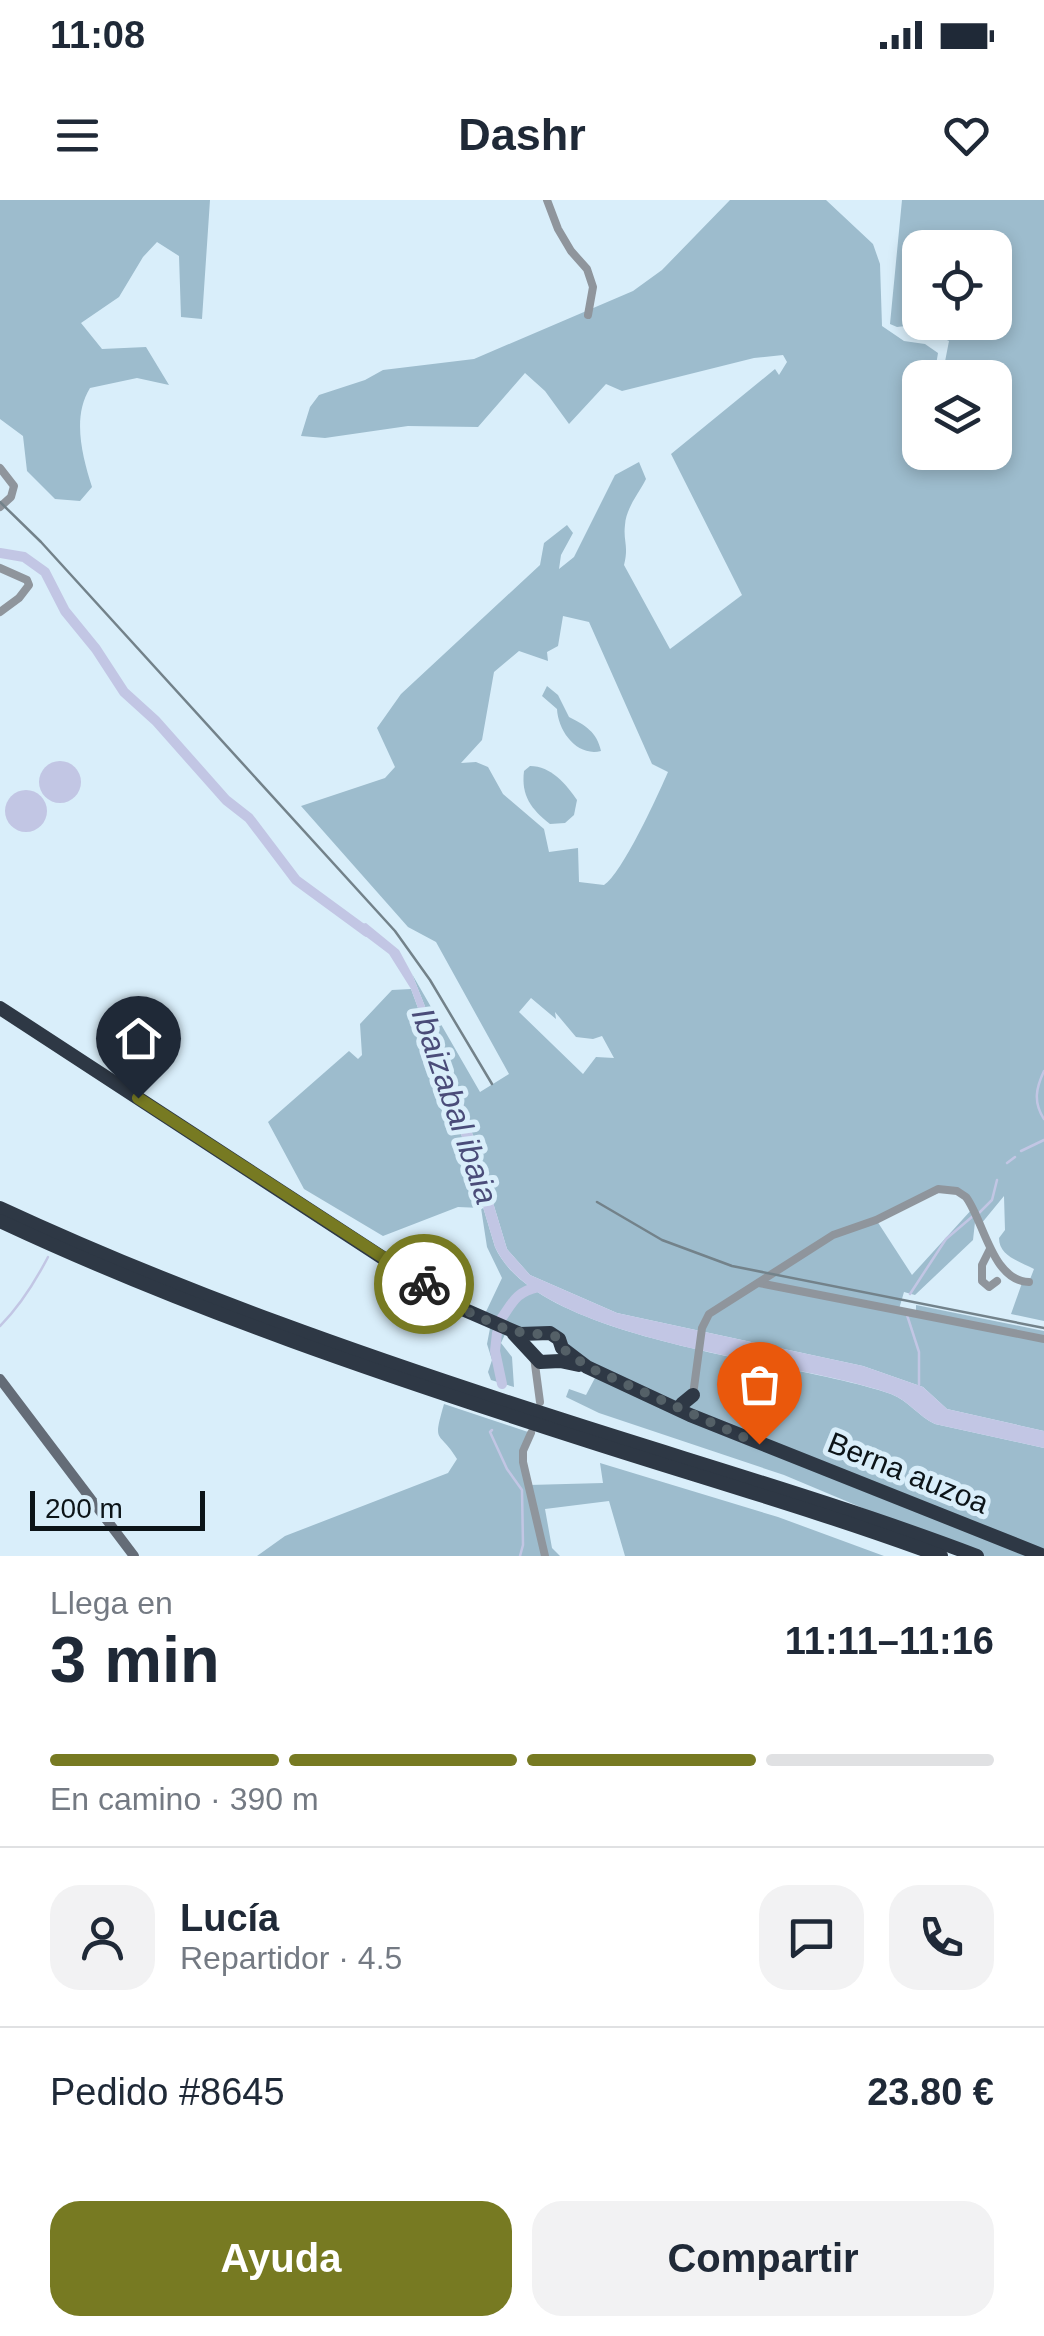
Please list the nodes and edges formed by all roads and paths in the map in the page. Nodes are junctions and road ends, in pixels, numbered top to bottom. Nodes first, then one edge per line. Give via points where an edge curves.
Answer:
1 (547, 200) edge
2 (588, 315) dead end
3 (0, 468) edge
4 (3, 504) edge
5 (0, 568) edge
6 (0, 612) edge
7 (0, 1008) edge
8 (0, 1208) edge
9 (0, 1222) edge
10 (990, 1249) junction
11 (997, 1281) dead end
12 (1029, 1282) dead end
13 (755, 1285) junction
14 (510, 1331) junction
15 (540, 1334) junction
16 (1044, 1339) edge
17 (546, 1355) junction
18 (0, 1379) edge
19 (537, 1386) junction
20 (654, 1398) junction
21 (540, 1402) dead end
22 (689, 1403) junction
23 (710, 1424) junction
24 (531, 1434) dead end
25 (134, 1556) edge
26 (546, 1556) edge
27 (941, 1556) edge
28 (977, 1556) edge
29 (1044, 1556) edge

1 - 2 street via 564,240 587,269 593,287
3 - 4 street via 14,486
5 - 6 street via 29,585
7 - 14 highway via 458,1307
8 - 28 highway via 372,1358
9 - 27 highway via 369,1370
10 - 11 street via 982,1281
10 - 12 street via 1014,1278
10 - 13 street via 966,1197 947,1189 828,1238
13 - 16 street
13 - 22 street via 709,1314
14 - 15 highway
14 - 17 highway
15 - 17 highway via 534,1341
15 - 17 highway via 555,1336
17 - 19 street
17 - 19 street
17 - 20 highway, Berna auzoa
18 - 25 street
19 - 21 street
20 - 22 highway
20 - 23 highway, Berna auzoa
22 - 23 highway
23 - 29 highway, Berna auzoa
24 - 26 street via 523,1462

